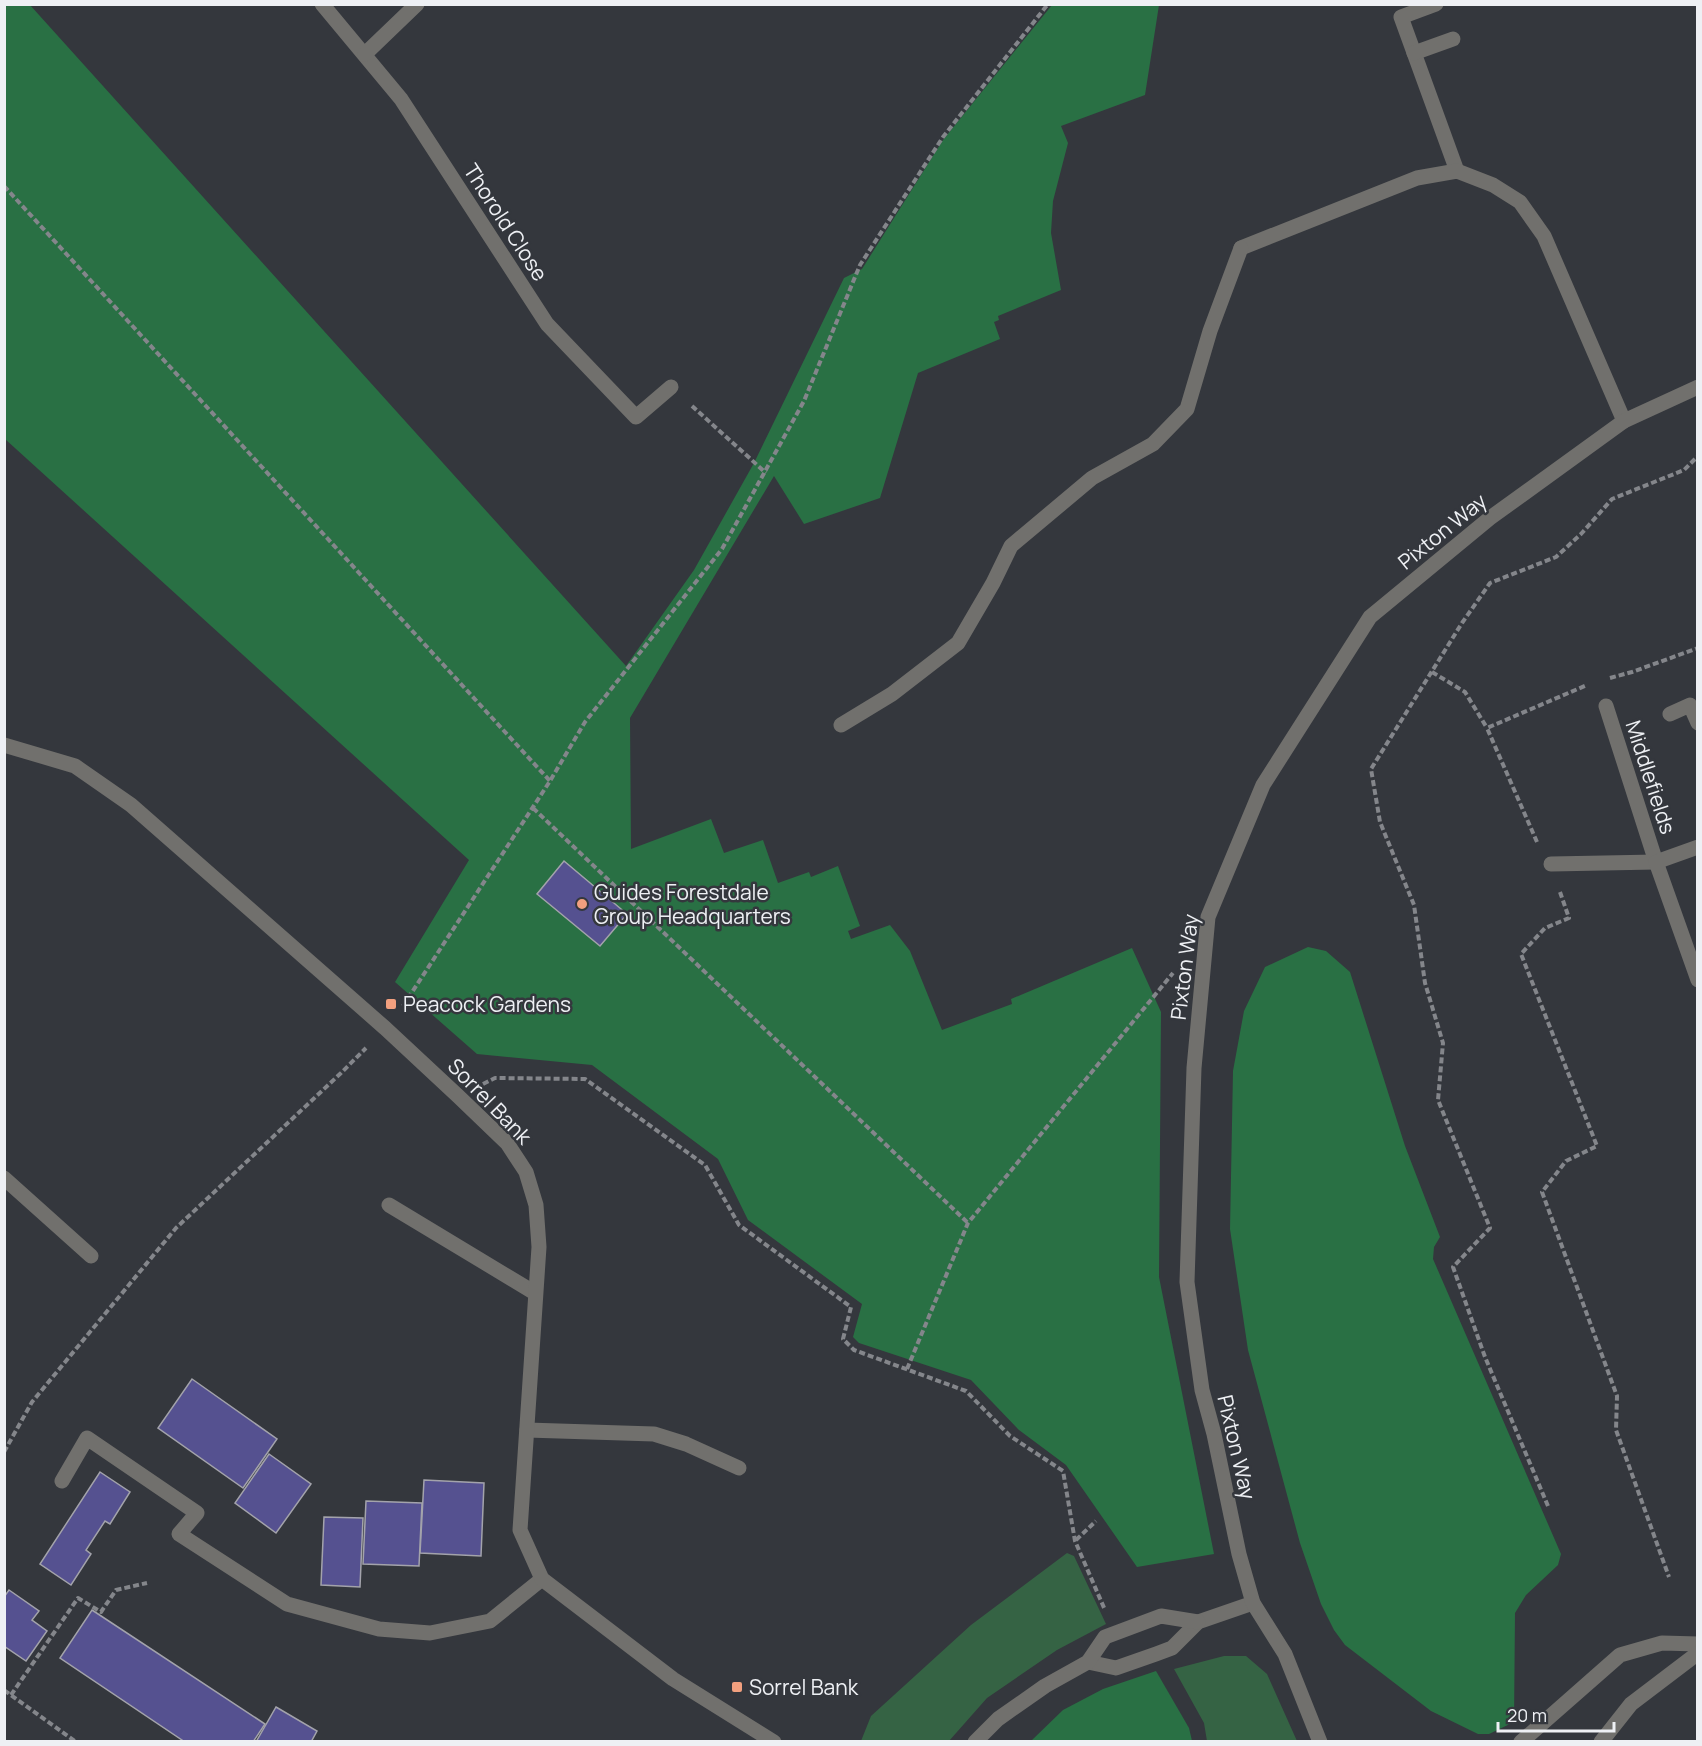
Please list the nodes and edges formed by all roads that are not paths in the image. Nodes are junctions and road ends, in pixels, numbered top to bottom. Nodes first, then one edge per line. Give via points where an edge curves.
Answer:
1 (322, 4) edge
2 (417, 4) edge
3 (1436, 4) edge
4 (1453, 39) dead end
5 (1414, 53) junction
6 (365, 54) junction
7 (1457, 171) junction
8 (672, 387) road end
9 (1698, 387) edge
10 (1624, 421) junction
11 (1606, 706) road end
12 (1670, 714) dead end
13 (1698, 723) edge
14 (841, 724) dead end
15 (4, 745) edge
16 (1698, 847) edge
17 (1656, 862) junction
18 (1551, 864) road end
19 (1698, 980) edge
20 (4, 1178) edge
21 (389, 1205) dead end
22 (91, 1256) dead end
23 (536, 1293) junction
24 (527, 1430) junction
25 (739, 1468) dead end
26 (62, 1481) dead end
27 (542, 1579) junction
28 (1253, 1603) junction
29 (1198, 1622) junction
30 (1698, 1644) edge
31 (1698, 1653) edge
32 (1088, 1662) junction
33 (774, 1742) edge
34 (975, 1742) edge
35 (1320, 1742) edge
36 (1521, 1742) edge
37 (1600, 1742) edge

1 - 6 street, Thorold Close
2 - 6 street
3 - 5 street via 1401,17
4 - 5 street
5 - 7 street
6 - 8 street, Thorold Close via 401,99 547,324 636,417
7 - 10 street via 1493,185 1521,202 1544,236
7 - 14 street via 1417,178 1241,248 1186,409 1153,444 1092,478 1011,546 957,643 892,694
9 - 10 street, Pixton Way
10 - 28 street, Pixton Way via 1490,518 1370,617 1263,785 1208,917 1194,1068 1187,1282 1202,1390
11 - 17 street, Middlefields
12 - 13 street via 1690,705
15 - 23 street, Sorrel Bank via 75,766 132,805 385,1028 507,1143 526,1172 536,1205
16 - 17 street, Middlefields
17 - 18 street
17 - 19 street, Middlefields
20 - 22 street
21 - 23 street
23 - 24 street, Sorrel Bank
24 - 25 street via 654,1434
24 - 27 street, Sorrel Bank via 520,1530
26 - 27 street via 87,1438 196,1513 179,1534 287,1604 379,1629 430,1632 490,1621
27 - 33 street, Sorrel Bank via 673,1679
28 - 29 street
28 - 35 street, Pixton Way via 1285,1654
29 - 32 street via 1172,1648 1156,1654 1116,1668
29 - 32 street via 1161,1616 1105,1637
30 - 36 street via 1662,1643 1620,1655
31 - 37 street via 1631,1704
32 - 34 street via 998,1719

